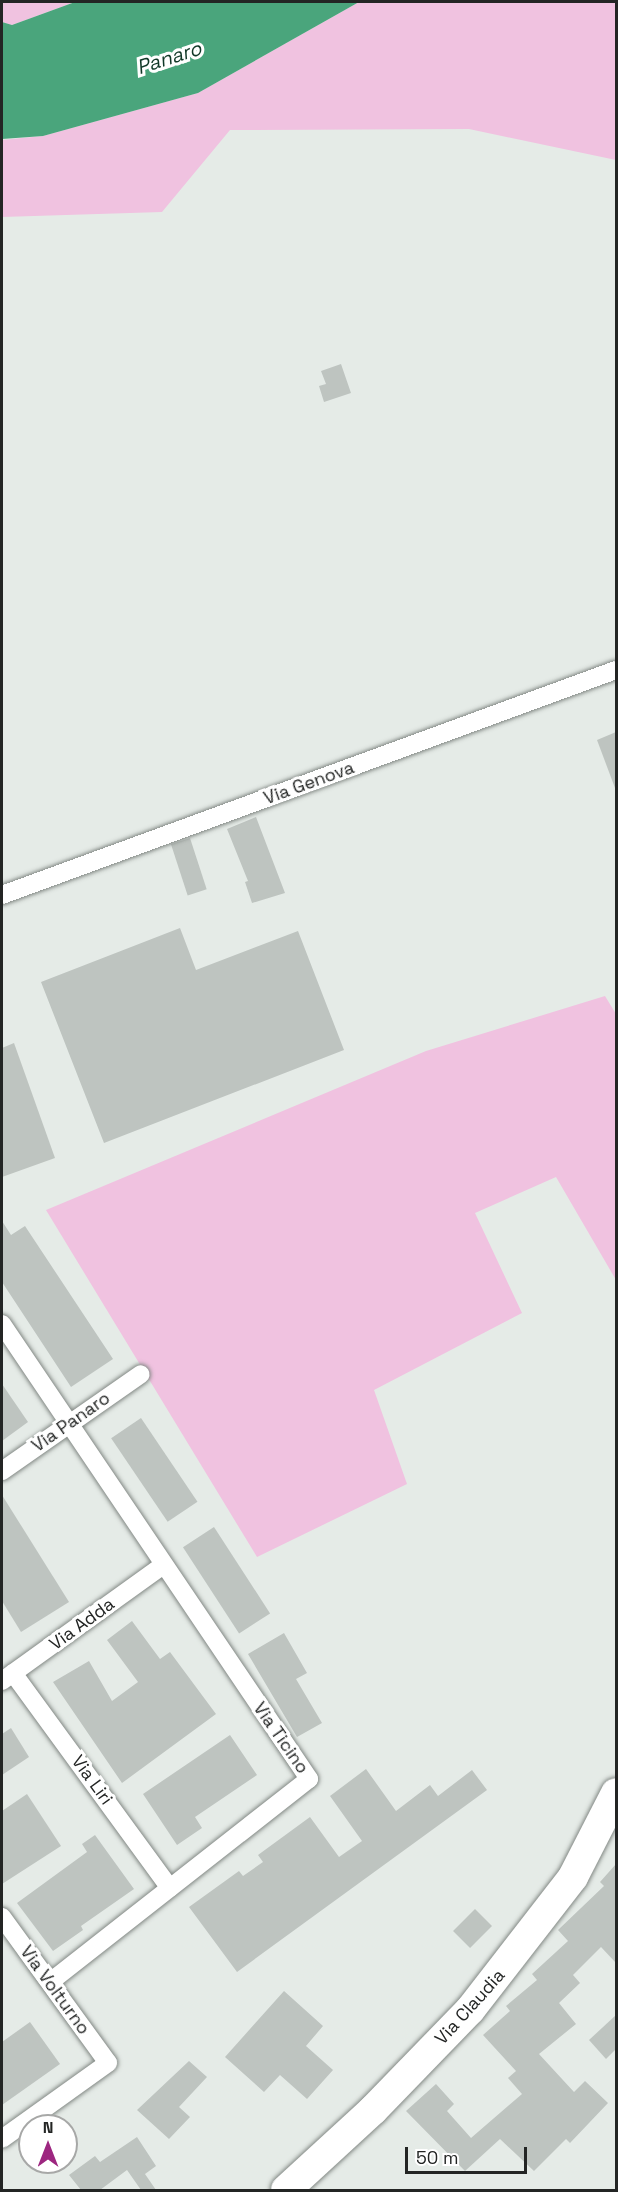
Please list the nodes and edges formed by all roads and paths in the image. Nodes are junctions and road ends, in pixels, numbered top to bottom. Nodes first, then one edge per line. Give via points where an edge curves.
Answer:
1 (616, 670) edge
2 (2, 895) edge
3 (2, 1324) edge
4 (141, 1374) dead end
5 (68, 1424) junction
6 (2, 1471) edge
7 (162, 1566) junction
8 (7, 1677) edge
9 (616, 1793) edge
10 (170, 1888) junction
11 (2, 1917) edge
12 (50, 1982) junction
13 (2, 2139) edge
14 (286, 2190) edge

1 - 2 street, Via Genova
3 - 5 street, Via Ticino
4 - 5 street, Via Panaro
5 - 6 street, Via Panaro
5 - 7 street, Via Ticino
7 - 8 street, Via Adda
7 - 10 street, Via Ticino via 309,1779
8 - 10 street, Via Liri
9 - 14 main road, Via Claudia via 573,1877 470,2010 373,2110
10 - 12 street, Via Ticino
11 - 12 street, Via Volturno
12 - 13 street, Via Volturno via 108,2062

